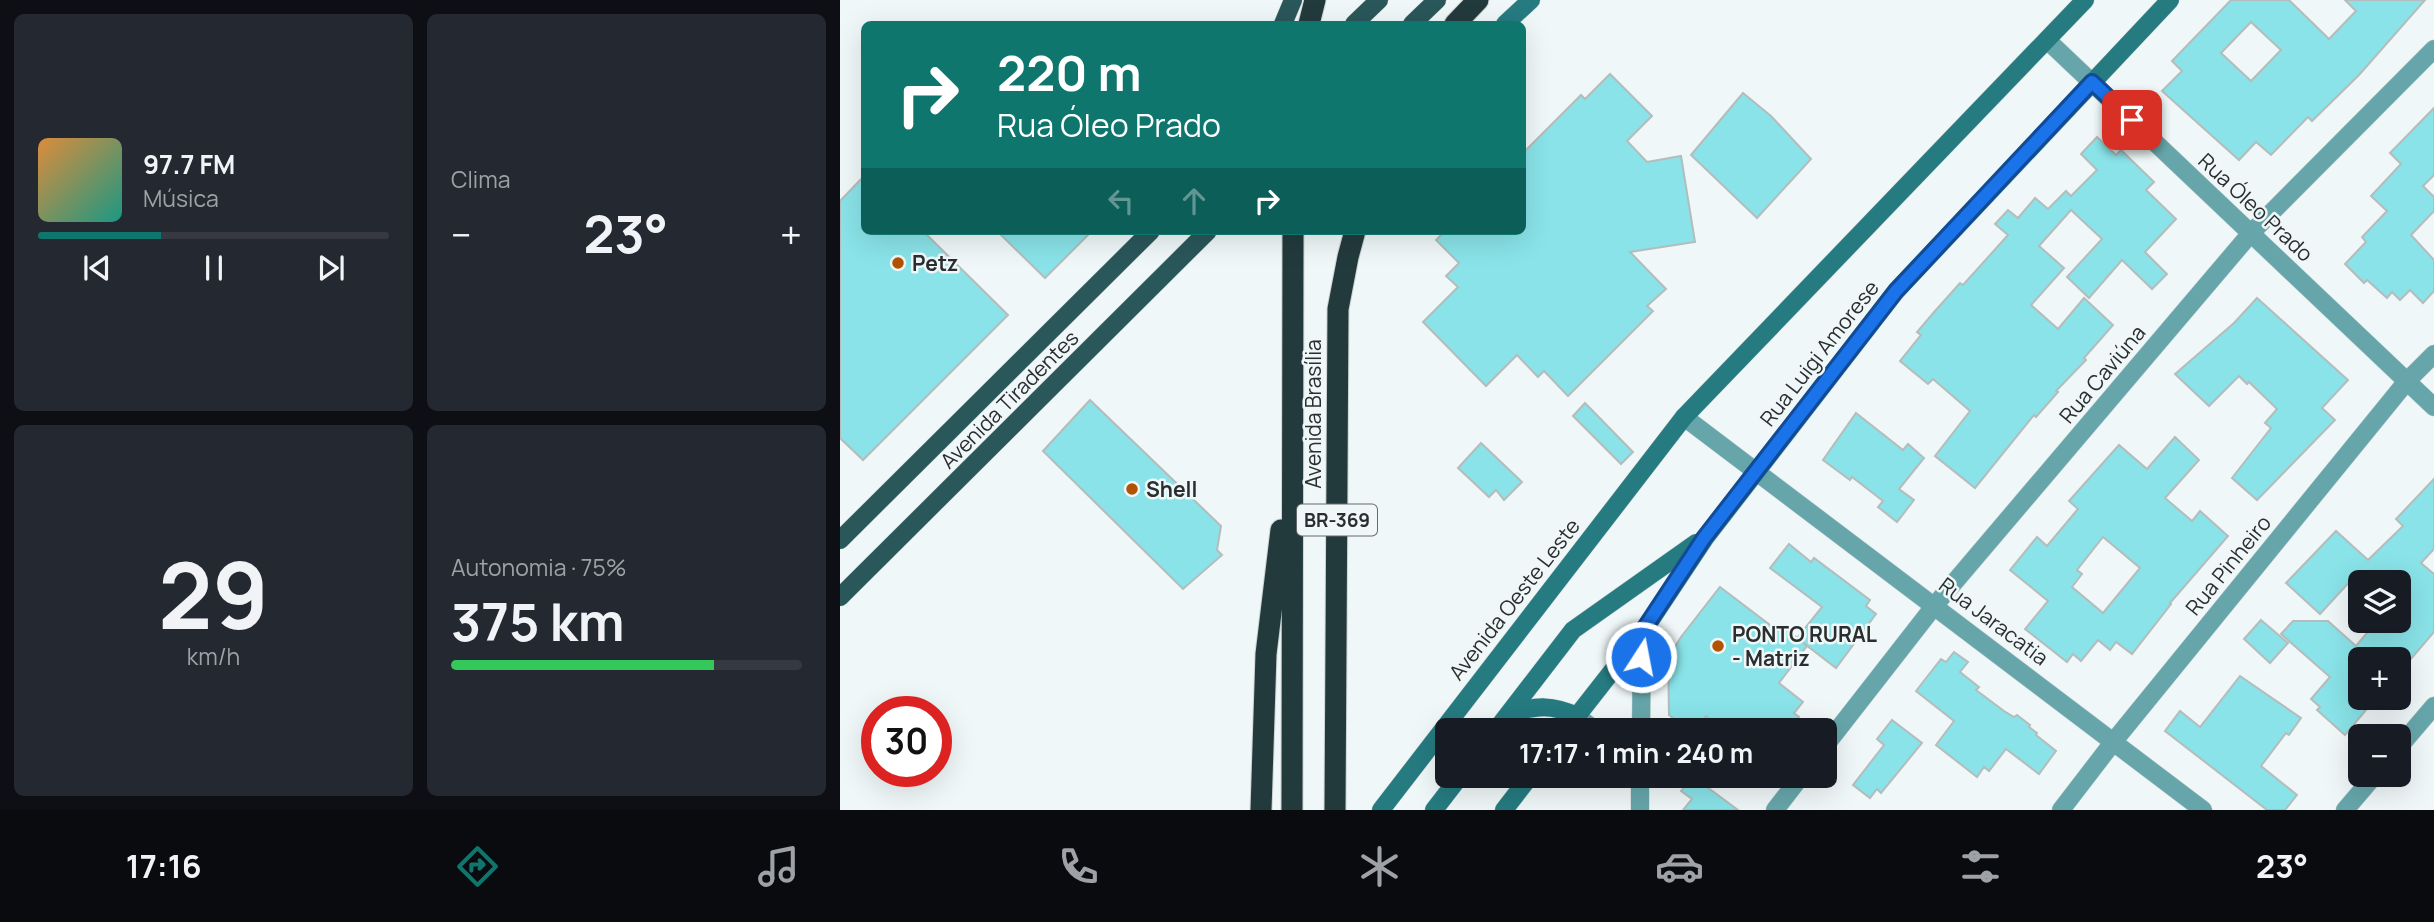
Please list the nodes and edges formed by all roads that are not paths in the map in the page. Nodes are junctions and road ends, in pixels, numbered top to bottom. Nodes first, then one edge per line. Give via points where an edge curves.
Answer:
1 (1293, 0) edge
2 (1315, 0) edge
3 (1379, 0) edge
4 (1437, 0) edge
5 (1478, 0) edge
6 (1531, 0) edge
7 (2085, 0) edge
8 (2170, 0) edge
9 (1284, 21) edge
10 (1310, 21) edge
11 (1357, 21) edge
12 (1415, 21) edge
13 (1458, 21) edge
14 (1509, 21) edge
15 (2047, 40) junction
16 (2434, 49) edge
17 (2092, 82) junction
18 (2251, 233) junction
19 (1147, 235) edge
20 (1193, 235) edge
21 (1204, 235) edge
22 (1293, 235) edge
23 (1354, 235) edge
24 (1174, 266) junction
25 (2434, 354) edge
26 (2407, 381) junction
27 (2434, 407) edge
28 (1684, 417) junction
29 (1293, 432) junction
30 (1757, 470) junction
31 (1704, 538) junction
32 (840, 540) edge
33 (840, 597) edge
34 (1935, 605) junction
35 (1642, 632) junction
36 (2434, 706) edge
37 (1505, 718) edge
38 (1506, 718) edge
39 (1568, 718) edge
40 (1576, 718) edge
41 (1641, 718) edge
42 (1837, 731) edge
43 (2411, 733) edge
44 (2114, 741) junction
45 (2365, 787) edge
46 (1451, 788) edge
47 (1521, 788) edge
48 (1640, 788) edge
49 (1792, 788) edge
50 (1261, 810) edge
51 (1292, 810) edge
52 (1335, 810) edge
53 (1381, 810) edge
54 (1434, 810) edge
55 (1504, 810) edge
56 (1640, 810) edge
57 (1775, 810) edge
58 (2061, 810) edge
59 (2203, 810) edge
60 (2345, 810) edge

1 - 9 main road
2 - 10 highway
3 - 11 main road
4 - 12 main road
5 - 13 highway
6 - 14 street
7 - 15 street, Rua Luigi Amorese
8 - 17 street, Rua Luigi Amorese
15 - 17 street, Rua Óleo Prado
15 - 28 street, Rua Luigi Amorese
16 - 18 street, Rua Caviúna
17 - 18 street, Rua Óleo Prado
17 - 30 street, Rua Luigi Amorese via 1896,291
18 - 26 street, Rua Óleo Prado
18 - 34 street, Rua Caviúna
19 - 32 main road, Avenida Tiradentes
20 - 24 main road
21 - 24 main road, Avenida Tiradentes
22 - 29 highway, Avenida Brasília / BR-369
23 - 52 highway, Avenida Brasília / BR-369 via 1338,309
24 - 33 main road, Avenida Tiradentes
25 - 26 street, Rua Pinheiro
26 - 27 street, Rua Óleo Prado
26 - 44 street, Rua Pinheiro
28 - 30 street, Rua Jaracatia
28 - 53 street, Avenida Oeste Leste
29 - 50 highway via 1266,654
29 - 51 highway, Avenida Brasília / BR-369
30 - 31 street, Rua Luigi Amorese
30 - 34 street, Rua Jaracatia
31 - 35 street, Rua Luigi Amorese
31 - 37 street via 1573,630
34 - 42 street, Rua Caviúna
34 - 44 street, Rua Jaracatia
35 - 40 street, Rua Luigi Amorese
35 - 41 street
36 - 43 street
38 - 39 street via 1535,706 1558,707
44 - 58 street, Rua Pinheiro
44 - 59 street, Rua Jaracatia
45 - 60 street
46 - 54 street
47 - 55 street
48 - 56 street
49 - 57 street

